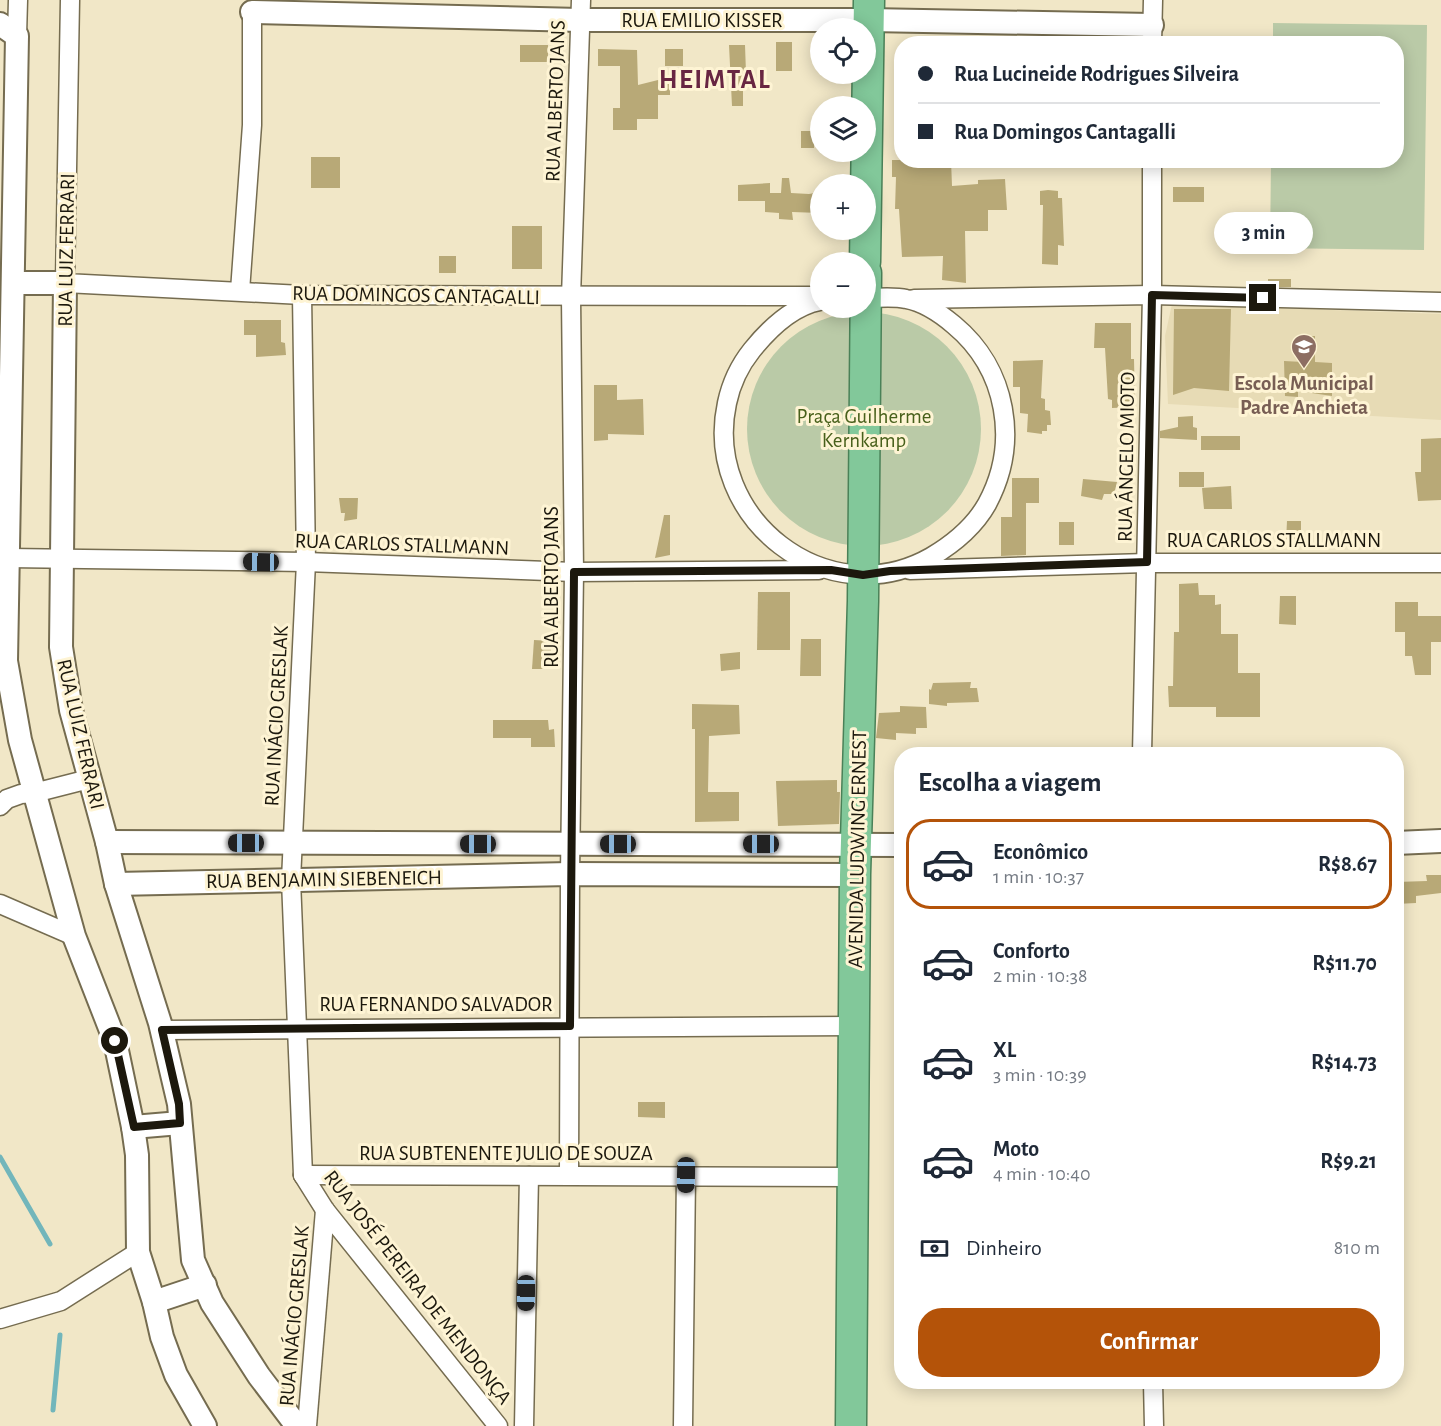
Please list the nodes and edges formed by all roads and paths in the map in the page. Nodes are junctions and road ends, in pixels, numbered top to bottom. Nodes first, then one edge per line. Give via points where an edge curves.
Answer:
1 (18, 0) edge
2 (70, 0) edge
3 (1153, 0) edge
4 (581, 10) edge
5 (869, 10) edge
6 (252, 12) joint
7 (8, 30) edge
8 (1152, 34) edge
9 (1152, 168) edge
10 (865, 252) edge
11 (13, 283) junction
12 (65, 284) junction
13 (240, 291) junction
14 (302, 295) junction
15 (1152, 295) junction
16 (571, 297) junction
17 (810, 298) edge
18 (876, 298) edge
19 (906, 299) junction
20 (1441, 302) edge
21 (810, 303) edge
22 (867, 318) edge
23 (8, 558) junction
24 (62, 560) junction
25 (306, 562) junction
26 (1147, 562) junction
27 (1441, 563) edge
28 (831, 570) junction
29 (574, 572) junction
30 (877, 573) junction
31 (1142, 747) edge
32 (89, 779) junction
33 (34, 793) junction
34 (0, 806) edge
35 (1441, 841) edge
36 (107, 842) junction
37 (292, 843) junction
38 (1404, 843) edge
39 (570, 844) junction
40 (856, 844) junction
41 (894, 845) edge
42 (570, 874) junction
43 (855, 875) junction
44 (291, 880) junction
45 (116, 884) junction
46 (0, 904) edge
47 (74, 936) junction
48 (570, 1026) junction
49 (855, 1026) junction
50 (298, 1028) junction
51 (162, 1030) junction
52 (180, 1123) junction
53 (134, 1127) junction
54 (569, 1174) junction
55 (303, 1175) junction
56 (686, 1175) junction
57 (529, 1176) junction
58 (854, 1177) junction
59 (325, 1210) junction
60 (138, 1252) junction
61 (205, 1285) junction
62 (154, 1302) junction
63 (0, 1319) edge
64 (1153, 1389) edge
65 (205, 1426) edge
66 (297, 1426) edge
67 (307, 1426) edge
68 (498, 1426) edge
69 (524, 1426) edge
70 (683, 1426) edge
71 (851, 1426) edge
72 (1154, 1426) edge

1 - 7 street
2 - 12 street, RUA LUIZ FERRARI
3 - 8 street
4 - 5 street, RUA EMILIO KISSER
4 - 6 street, RUA EMILIO KISSER
4 - 16 street, RUA ALBERTO JANS
5 - 8 street, RUA EMILIO KISSER
5 - 10 highway
6 - 13 street via 252,125
7 - 11 street
9 - 15 street, RUA ÁNGELO MIOTO
11 - 12 street, RUA DOMINGOS CANTAGALLI
11 - 23 street
12 - 13 street, RUA DOMINGOS CANTAGALLI
12 - 24 street, RUA LUIZ FERRARI
13 - 14 street, RUA DOMINGOS CANTAGALLI
14 - 16 street, RUA DOMINGOS CANTAGALLI
14 - 25 street, RUA INÁCIO GRESLAK
15 - 19 street
15 - 20 street
15 - 26 street, RUA ÁNGELO MIOTO
16 - 17 street, RUA DOMINGOS CANTAGALLI
16 - 29 street, RUA ALBERTO JANS
18 - 19 street
19 - 30 street via 944,317 966,334 982,355 1002,400 1006,445 987,504 975,521 944,550 914,565
21 - 28 street via 765,334 745,359 730,389 724,416 724,444 730,476 742,503 760,528 782,547
22 - 30 highway, AVENIDA LUDWING ERNEST
23 - 24 street, RUA CARLOS STALLMANN
23 - 33 street via 6,661
24 - 25 street, RUA CARLOS STALLMANN
24 - 32 street, RUA LUIZ FERRARI via 61,647 71,710
25 - 29 street, RUA CARLOS STALLMANN
25 - 37 street, RUA INÁCIO GRESLAK
26 - 27 street, RUA CARLOS STALLMANN
26 - 30 street, RUA CARLOS STALLMANN
26 - 31 street, RUA ÁNGELO MIOTO
28 - 29 street, RUA CARLOS STALLMANN
28 - 30 street
29 - 39 street, RUA ALBERTO JANS
30 - 40 highway, AVENIDA LUDWING ERNEST
32 - 33 street
32 - 36 street, RUA LUIZ FERRARI
33 - 34 street via 7,799
33 - 47 street
35 - 38 street
36 - 37 street, RUA BENJAMIN SIEBENEICH
36 - 45 street, RUA LUIZ FERRARI
37 - 39 street, RUA BENJAMIN SIEBENEICH
37 - 44 street, RUA INÁCIO GRESLAK
39 - 40 street, RUA BENJAMIN SIEBENEICH
39 - 42 street, RUA ALBERTO JANS
40 - 41 street, RUA BENJAMIN SIEBENEICH
40 - 43 highway, AVENIDA LUDWING ERNEST
42 - 43 street, RUA BENJAMIN SIEBENEICH
42 - 44 street, RUA BENJAMIN SIEBENEICH
42 - 48 street, RUA ALBERTO JANS
43 - 49 highway, AVENIDA LUDWING ERNEST
44 - 45 street, RUA BENJAMIN SIEBENEICH
44 - 50 street, RUA INÁCIO GRESLAK
45 - 51 street, RUA LUIZ FERRARI
46 - 47 street
47 - 53 street via 115,1041
48 - 49 street, RUA FERNANDO SALVADOR
48 - 50 street, RUA FERNANDO SALVADOR
48 - 54 street, RUA ALBERTO JANS
49 - 58 highway, AVENIDA LUDWING ERNEST
50 - 51 street, RUA FERNANDO SALVADOR
50 - 55 street, RUA INÁCIO GRESLAK
51 - 52 street, RUA LUIZ FERRARI
52 - 53 street
52 - 61 street, RUA LUIZ FERRARI via 193,1260
53 - 60 street
54 - 56 street, RUA SUBTENENTE JULIO DE SOUZA
54 - 57 street, RUA SUBTENENTE JULIO DE SOUZA
55 - 57 street, RUA SUBTENENTE JULIO DE SOUZA
55 - 59 street, RUA JOSÉ PEREIRA DE MENDONÇA
56 - 58 street, RUA SUBTENENTE JULIO DE SOUZA
56 - 70 street
57 - 69 street
58 - 71 highway, AVENIDA LUDWING ERNEST
59 - 67 street, RUA INÁCIO GRESLAK
59 - 68 street, RUA JOSÉ PEREIRA DE MENDONÇA
60 - 62 street
60 - 63 street via 61,1301
61 - 62 street
61 - 66 street, RUA LUIZ FERRARI via 212,1303 259,1376
62 - 65 street via 176,1375
64 - 72 street

